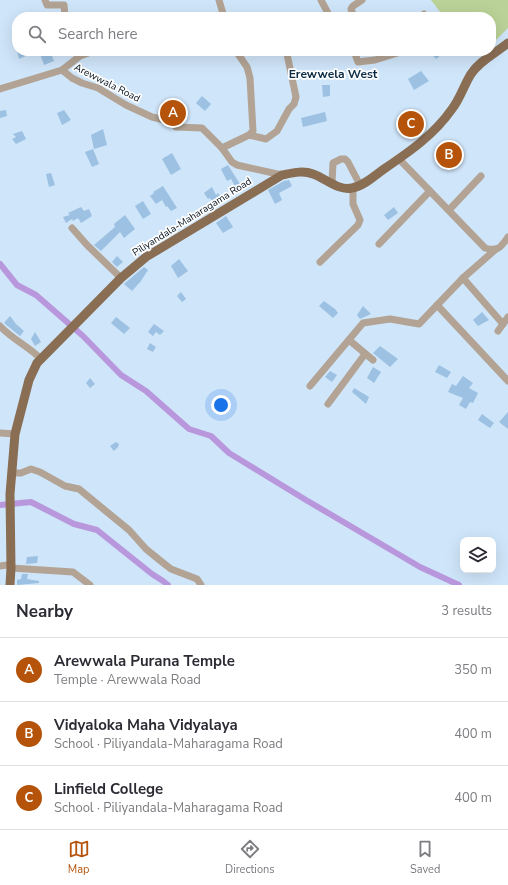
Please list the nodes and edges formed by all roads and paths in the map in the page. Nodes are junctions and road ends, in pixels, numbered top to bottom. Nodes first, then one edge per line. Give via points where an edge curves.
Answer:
1 (45, 0) edge
2 (219, 0) edge
3 (321, 0) edge
4 (362, 0) edge
5 (65, 12) edge
6 (223, 12) edge
7 (327, 12) edge
8 (352, 12) edge
9 (508, 43) edge
10 (496, 52) edge
11 (77, 56) edge
12 (239, 56) edge
13 (287, 56) edge
14 (356, 56) edge
15 (388, 56) edge
16 (491, 56) edge
17 (62, 70) junction
18 (0, 89) edge
19 (249, 135) junction
20 (222, 148) junction
21 (399, 159) junction
22 (282, 175) junction
23 (481, 176) dead end
24 (332, 183) junction
25 (356, 187) junction
26 (430, 191) junction
27 (449, 210) junction
28 (72, 228) dead end
29 (508, 237) edge
30 (379, 244) dead end
31 (496, 249) junction
32 (320, 262) dead end
33 (121, 278) junction
34 (463, 278) junction
35 (437, 305) junction
36 (508, 317) edge
37 (503, 324) junction
38 (0, 326) edge
39 (498, 331) dead end
40 (349, 340) junction
41 (365, 354) junction
42 (41, 359) junction
43 (373, 360) dead end
44 (508, 381) edge
45 (310, 386) dead end
46 (328, 404) dead end
47 (0, 433) edge
48 (15, 434) junction
49 (12, 473) junction
50 (0, 566) edge
51 (12, 567) junction
52 (10, 585) edge
53 (90, 585) edge
54 (201, 585) edge

1 - 5 street via 47,5 64,4
2 - 6 street
3 - 7 street
4 - 8 street via 353,6
9 - 10 main road
11 - 17 street
12 - 19 street via 247,67 250,78 253,131
13 - 19 street via 296,97 294,104 277,131 266,140
14 - 15 street via 358,62
16 - 21 main road via 471,73 458,101 448,114 421,142
17 - 18 street, Arewwala Road
17 - 20 street, Arewwala Road via 72,78 98,88 126,105 152,117 172,122 176,127 202,128
19 - 20 street
20 - 22 street, Arewwala Road via 237,165
21 - 25 main road
21 - 26 street
22 - 24 main road, Piliyandala-Maharagama Road via 312,173
22 - 33 main road, Piliyandala-Maharagama Road via 146,257
23 - 27 street
24 - 25 main road, Piliyandala-Maharagama Road via 342,188
24 - 25 street via 333,162 345,159
25 - 32 street via 353,204 360,220
26 - 27 street
26 - 30 street
27 - 31 street via 485,248
28 - 33 street
29 - 31 street
31 - 34 street
33 - 42 main road, Piliyandala-Maharagama Road
34 - 35 street
34 - 37 street
35 - 40 street via 419,324 390,319 363,323
35 - 44 street
36 - 37 street
37 - 39 street
38 - 42 street
40 - 41 street
40 - 45 street
41 - 43 street
41 - 46 street
42 - 48 main road, Piliyandala-Maharagama Road via 31,376
47 - 48 street
48 - 49 main road, Piliyandala-Maharagama Road
49 - 51 main road, Piliyandala-Maharagama Road
49 - 54 street via 31,469 79,490 128,530 146,550 171,569 197,579
50 - 51 street
51 - 52 main road, Piliyandala-Maharagama Road
51 - 53 street via 73,572

